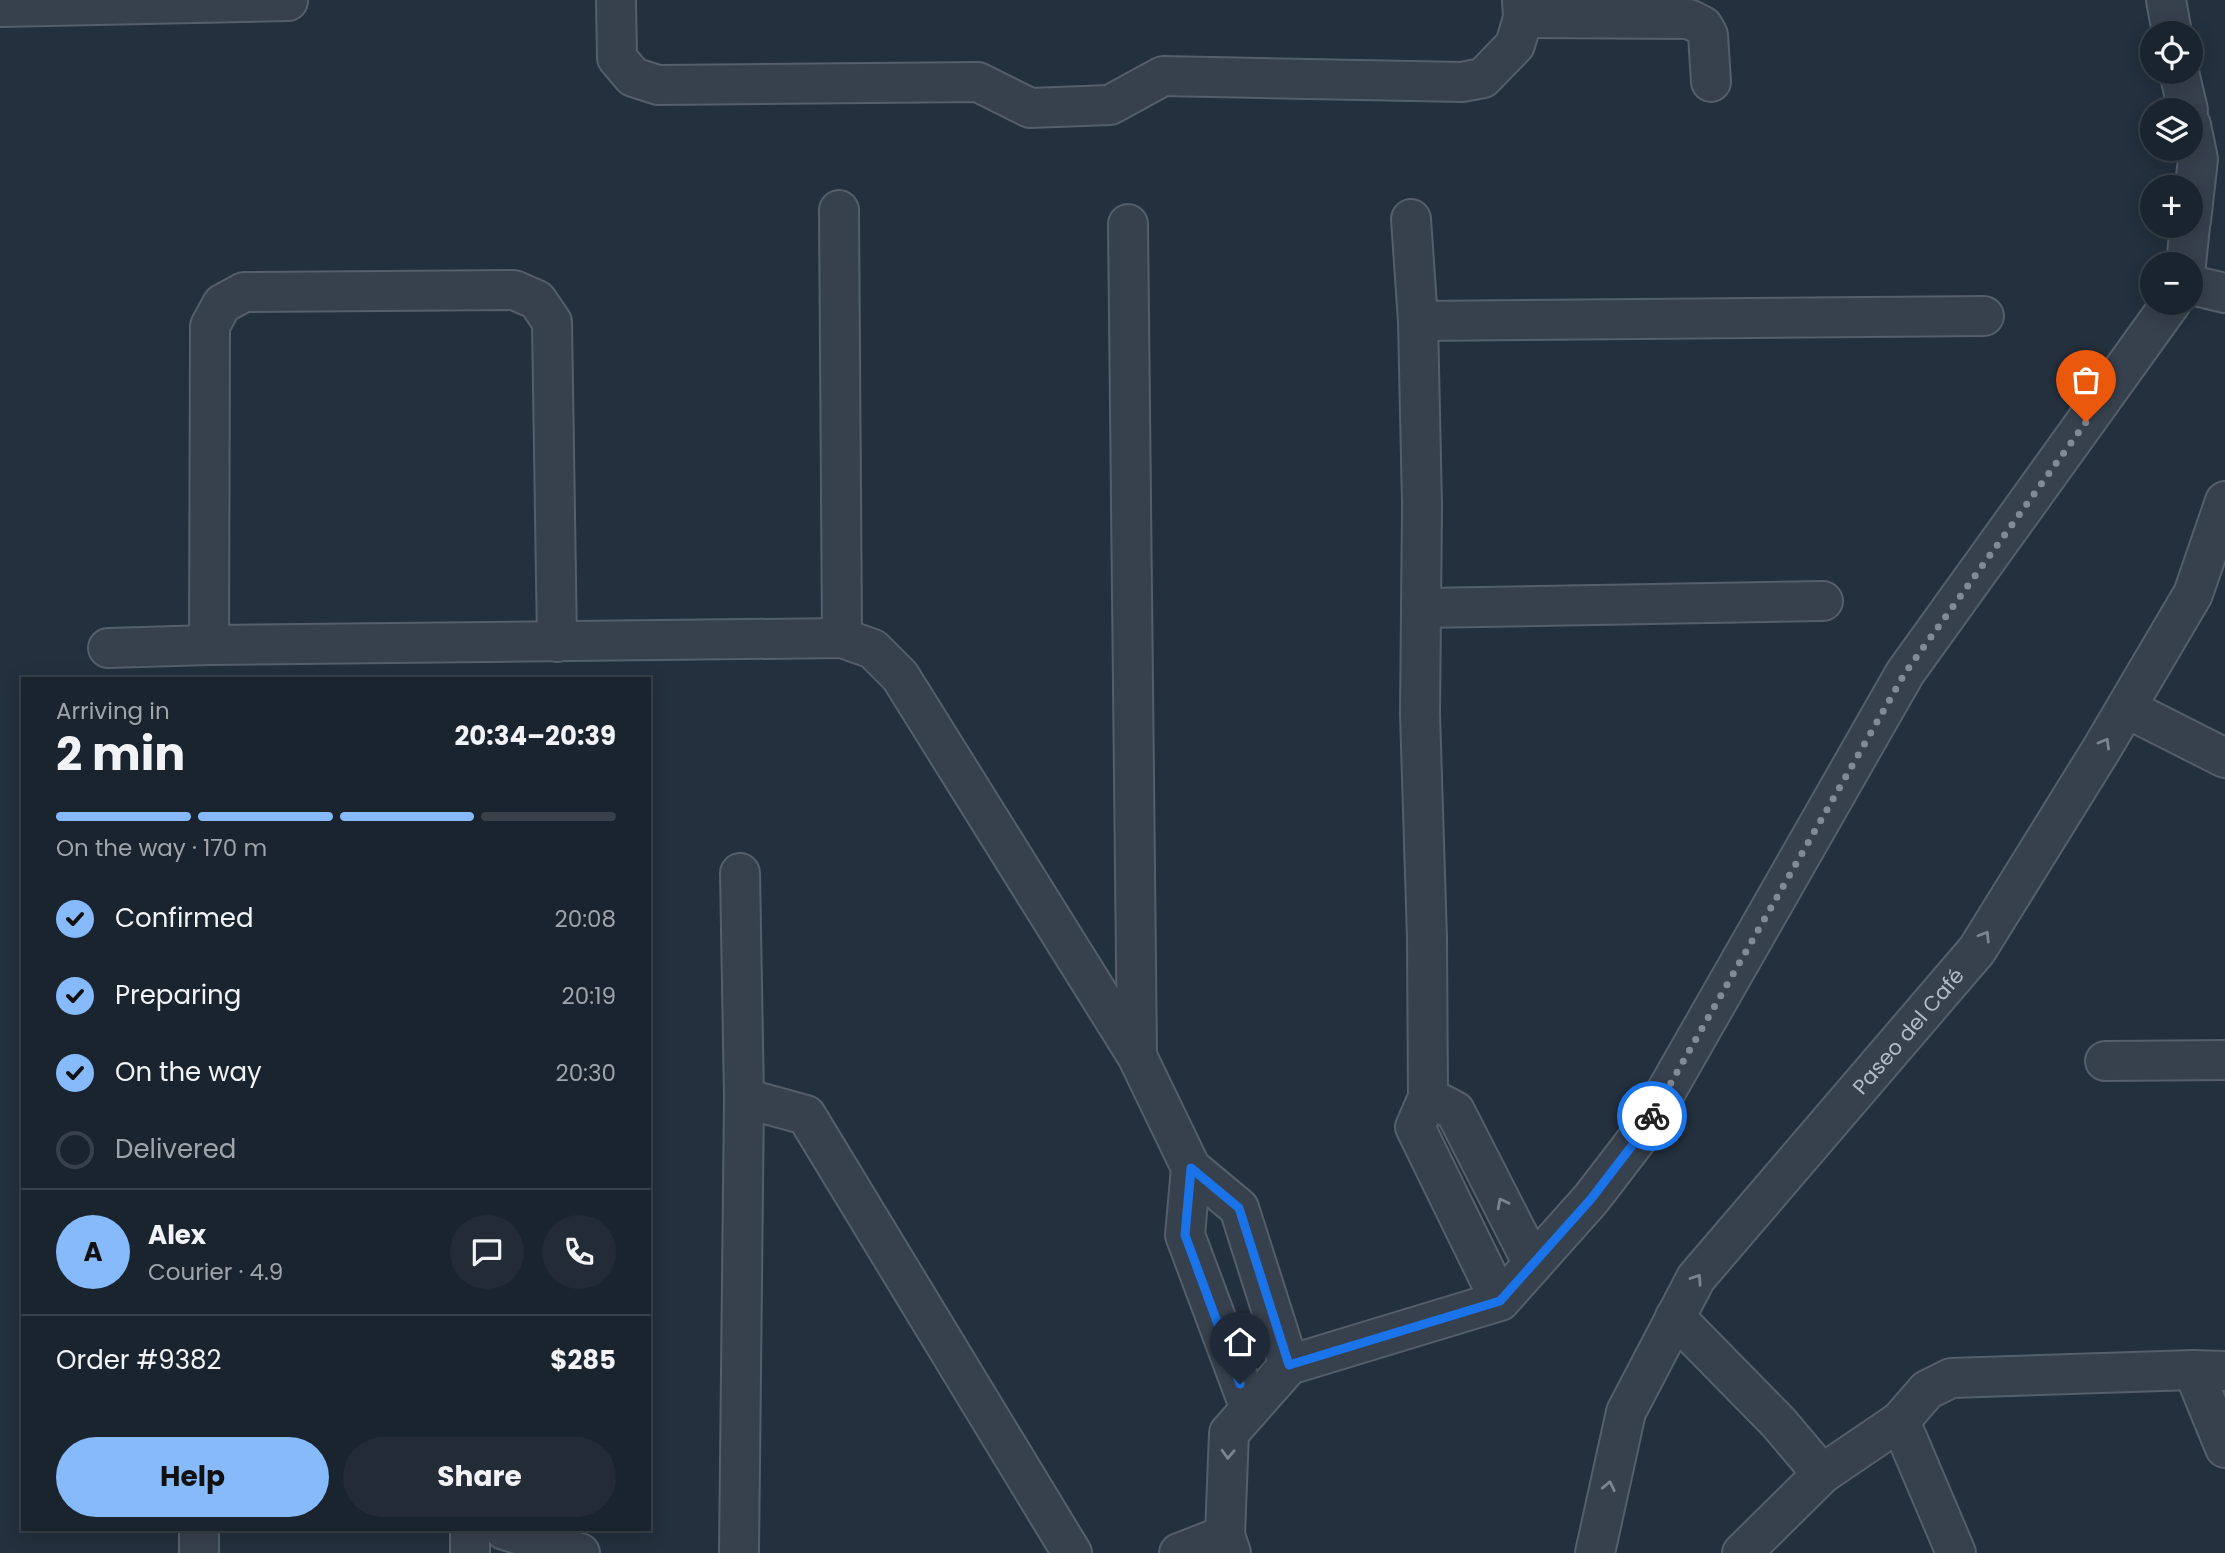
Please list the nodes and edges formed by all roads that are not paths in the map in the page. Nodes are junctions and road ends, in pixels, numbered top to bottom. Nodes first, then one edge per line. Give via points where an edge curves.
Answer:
1 (616, 0) edge
2 (2166, 0) edge
3 (288, 1) edge
4 (0, 7) edge
5 (1523, 9) edge
6 (2170, 21) edge
7 (1711, 82) dead end
8 (2205, 153) edge
9 (2201, 175) edge
10 (839, 210) dead end
11 (1411, 219) dead end
12 (1128, 224) dead end
13 (2203, 288) edge
14 (2225, 293) edge
15 (2162, 315) edge
16 (1984, 316) dead end
17 (1418, 321) junction
18 (2225, 500) edge
19 (1823, 601) dead end
20 (1421, 608) junction
21 (842, 639) junction
22 (558, 642) junction
23 (209, 645) junction
24 (108, 648) dead end
25 (2126, 708) junction
26 (2225, 758) edge
27 (740, 873) dead end
28 (1138, 1056) junction
29 (2225, 1060) edge
30 (2105, 1061) dead end
31 (1427, 1097) junction
32 (744, 1098) junction
33 (1191, 1168) junction
34 (1533, 1264) junction
35 (1500, 1301) junction
36 (1675, 1317) junction
37 (1289, 1365) junction
38 (2209, 1371) edge
39 (1250, 1409) junction
40 (1900, 1420) junction
41 (2225, 1448) edge
42 (1822, 1474) junction
43 (199, 1531) edge
44 (470, 1531) edge
45 (506, 1531) edge
46 (1228, 1544) edge
47 (199, 1553) edge
48 (470, 1553) edge
49 (580, 1553) edge
50 (739, 1553) edge
51 (1072, 1553) edge
52 (1179, 1553) edge
53 (1595, 1553) edge
54 (1742, 1553) edge
55 (1956, 1553) edge

1 - 5 street via 617,58 634,77 658,85 978,82 1030,108 1110,105 1163,76 1462,82 1483,78 1515,45
2 - 6 street
3 - 4 street
5 - 7 street via 1689,19 1703,26 1708,35
8 - 9 street
10 - 21 street
11 - 17 street
12 - 28 street
13 - 14 street
15 - 34 street via 1905,673 1644,1130
16 - 17 street
17 - 20 street
18 - 25 street, Paseo del Café via 2193,594
19 - 20 street
20 - 31 street
21 - 22 street
21 - 28 street via 873,649 900,676
22 - 23 street
22 - 23 street via 552,322 537,300 514,290 244,292 222,304 211,326
23 - 24 street
25 - 26 street
36 -> 25 street, Paseo del Café via 1696,1278 1977,950
27 - 32 street
28 - 33 street
29 - 30 street
34 -> 31 street via 1455,1111
31 - 35 street via 1415,1127
32 - 50 street
32 - 51 street via 806,1115
33 - 37 street via 1239,1208
33 - 39 street via 1185,1235
34 - 35 street
35 - 37 street
36 - 42 street
53 -> 36 street, Paseo del Café via 1626,1412
37 - 39 street
38 - 40 street via 1951,1377 1927,1390
38 - 41 street
39 -> 46 street via 1229,1433
40 - 42 street
40 - 55 street
42 - 54 street
43 - 47 street
44 - 48 street
45 - 49 street
46 - 52 street

